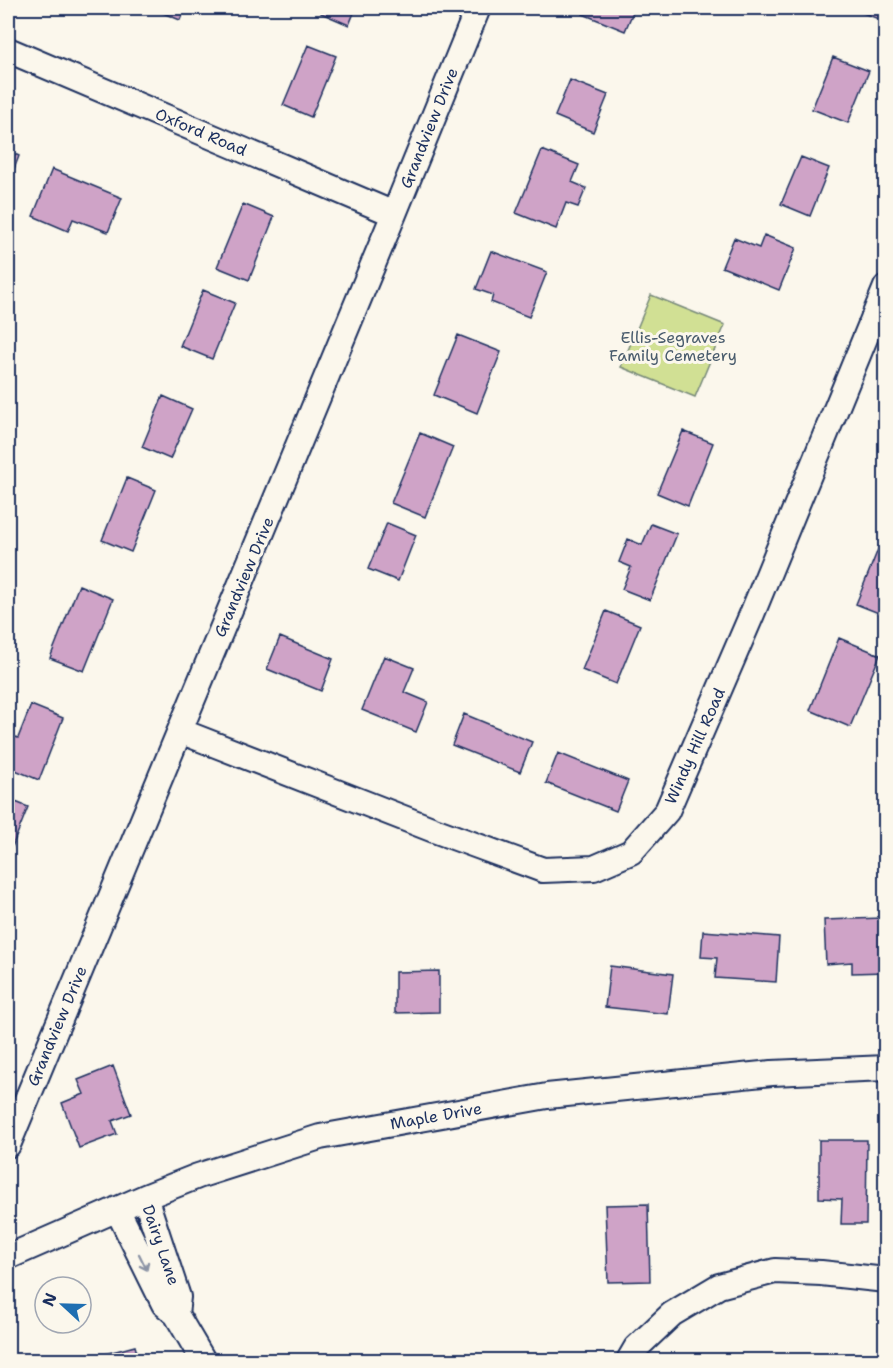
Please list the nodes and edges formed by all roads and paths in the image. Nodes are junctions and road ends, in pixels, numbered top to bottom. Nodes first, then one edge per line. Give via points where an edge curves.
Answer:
1 (478, 8) edge
2 (8, 50) edge
3 (394, 214) junction
4 (885, 287) edge
5 (180, 731) junction
6 (885, 1068) edge
7 (8, 1146) edge
8 (145, 1197) junction
9 (117, 1209) junction
10 (8, 1257) edge
11 (885, 1280) edge
12 (176, 1314) junction
13 (203, 1360) edge
14 (629, 1360) edge

1 - 3 street, Grandview Drive
2 - 3 street, Oxford Road
3 - 5 street, Grandview Drive
4 - 5 street, Windy Hill Road via 667,811 631,852 594,868 543,870
5 - 7 street, Grandview Drive
6 - 8 street, Maple Drive via 772,1073 547,1096 320,1137
8 - 9 street, Maple Drive
8 - 12 street, Dairy Lane via 178,1297
9 - 10 street, Maple Drive
9 -> 12 street, Dairy Lane via 164,1304
11 - 14 street via 775,1271 718,1286 672,1314 636,1348
12 - 13 street

